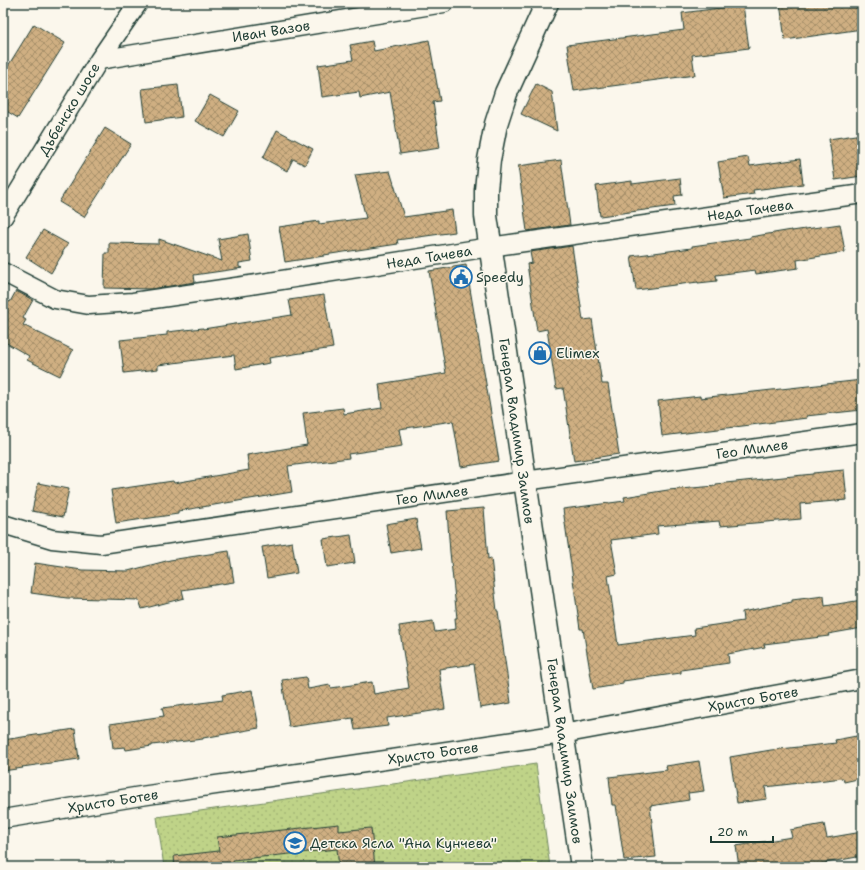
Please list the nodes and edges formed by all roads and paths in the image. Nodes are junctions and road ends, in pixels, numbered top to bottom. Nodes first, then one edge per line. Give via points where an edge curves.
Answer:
1 (138, 3) edge
2 (444, 3) edge
3 (547, 3) edge
4 (99, 60) junction
5 (862, 194) edge
6 (3, 217) edge
7 (490, 247) junction
8 (3, 272) edge
9 (862, 433) edge
10 (525, 482) junction
11 (3, 524) edge
12 (862, 679) edge
13 (562, 734) junction
14 (3, 819) edge
15 (582, 867) edge

1 - 4 street, Дъбенско шосе
2 - 4 street, Иван Вазов
3 - 7 street, Генерал Владимир Заимов via 506,92 496,124 486,190
4 - 6 street, Дъбенско шосе
5 - 7 street, Неда Тачева
7 - 8 street, Неда Тачева via 250,285 89,306 55,299
7 - 10 street, Генерал Владимир Заимов
9 - 10 street, Гео Милев
10 - 11 street, Гео Милев via 101,544 52,539
10 - 13 street, Генерал Владимир Заимов
12 - 13 street, Христо Ботев
13 - 14 street, Христо Ботев
13 - 15 street, Генерал Владимир Заимов

